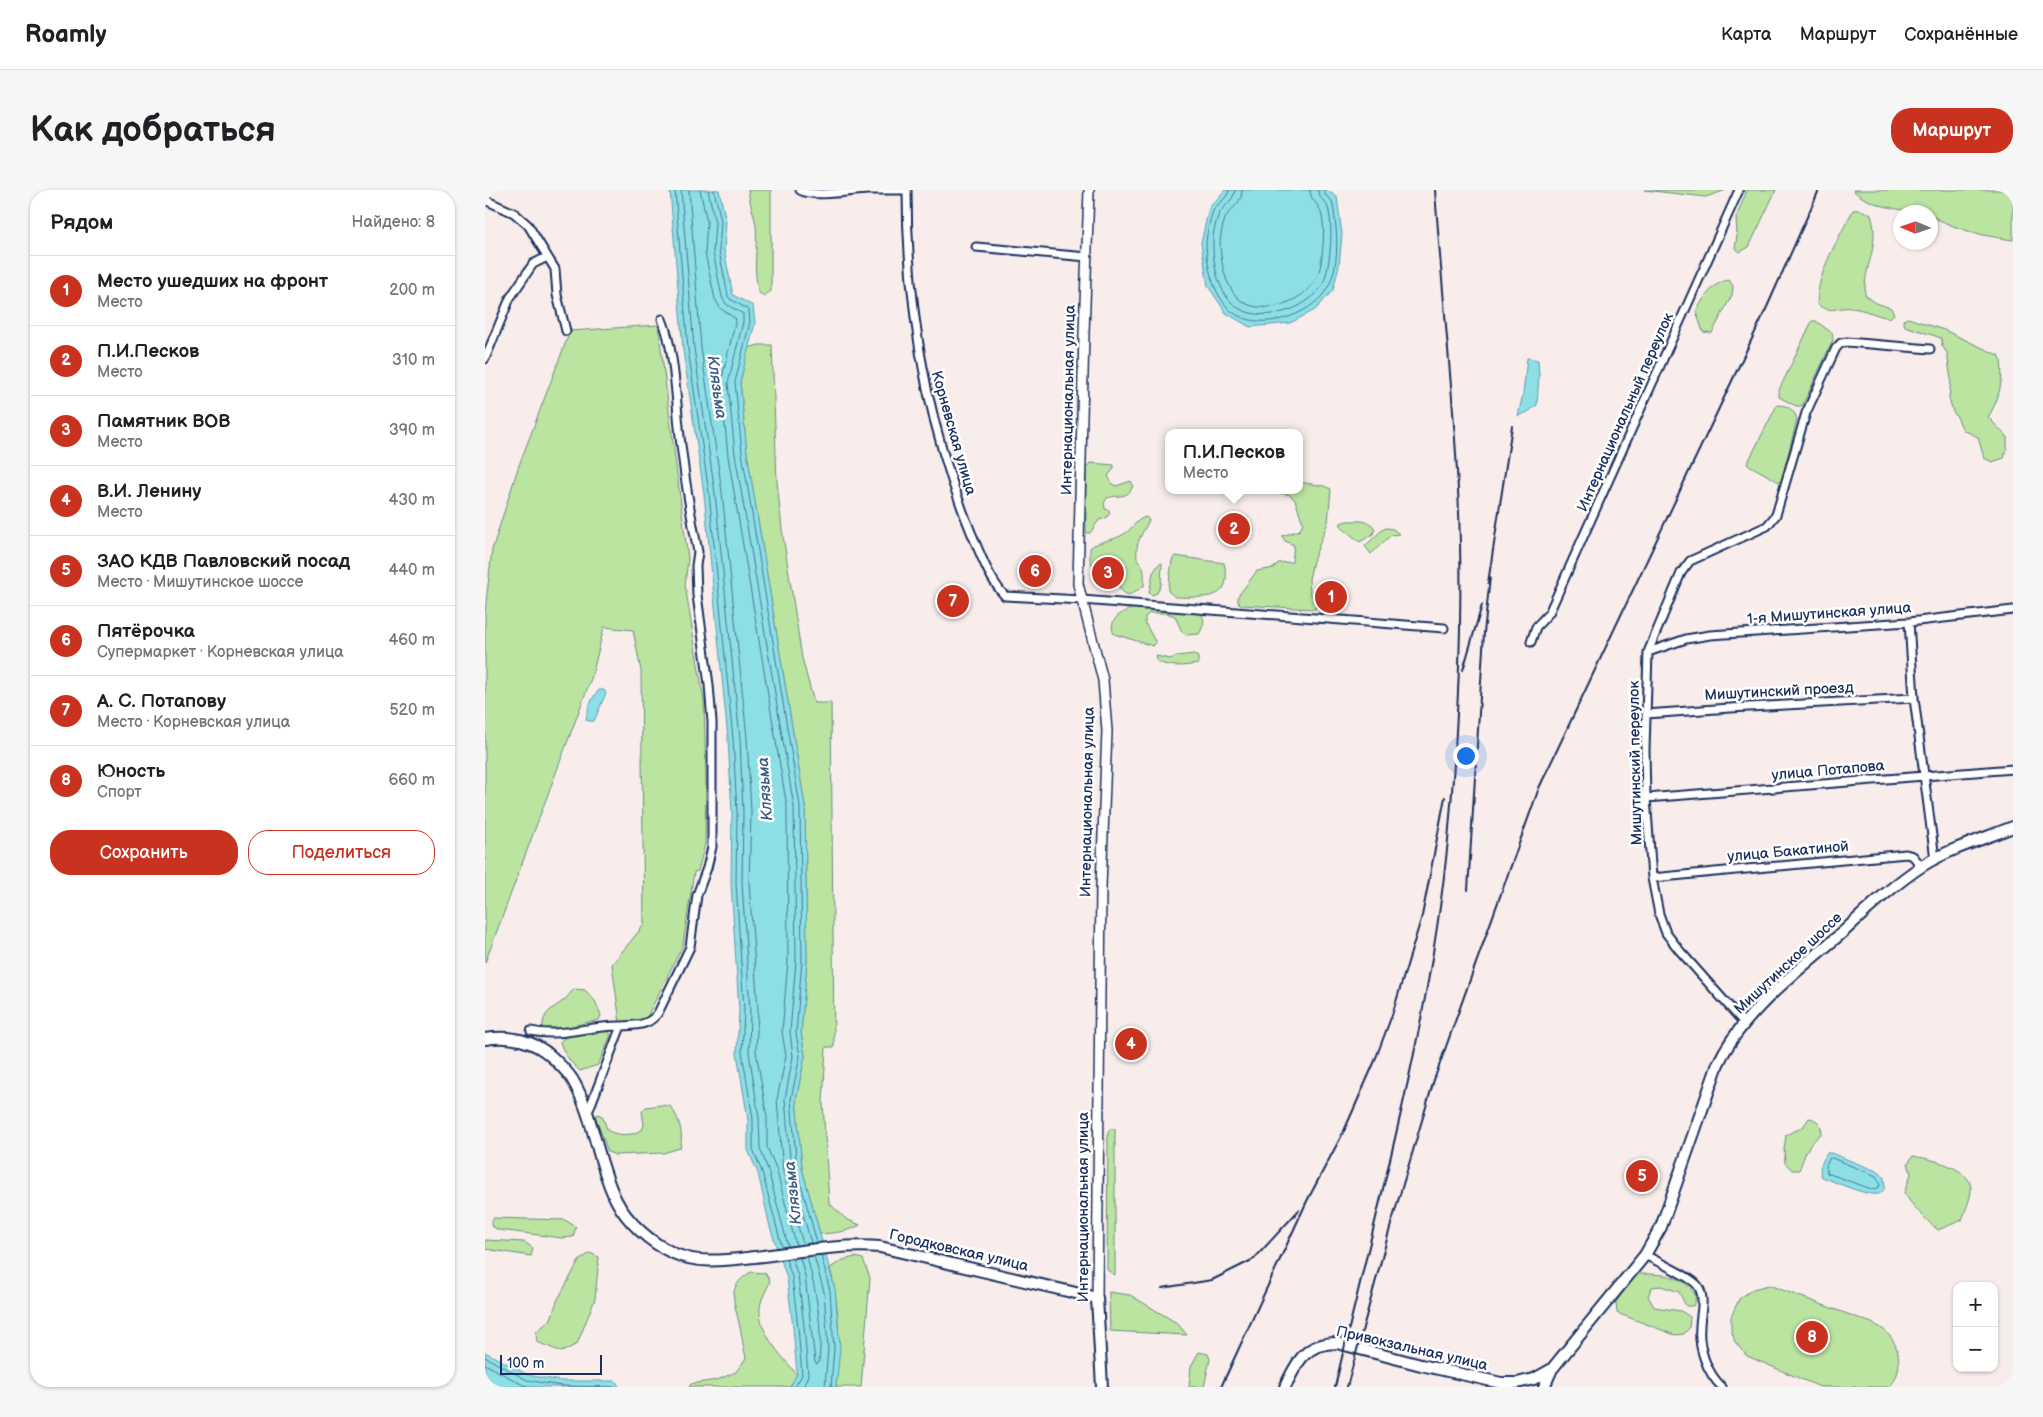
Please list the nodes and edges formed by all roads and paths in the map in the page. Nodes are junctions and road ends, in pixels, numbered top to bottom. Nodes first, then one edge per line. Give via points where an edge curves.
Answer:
1 (800, 190) edge
2 (907, 190) edge
3 (1089, 190) edge
4 (1739, 190) edge
5 (485, 200) edge
6 (976, 247) dead end
7 (547, 257) junction
8 (1087, 257) junction
9 (662, 319) dead end
10 (566, 331) dead end
11 (1930, 350) dead end
12 (485, 359) edge
13 (1082, 600) junction
14 (2013, 610) edge
15 (1909, 622) junction
16 (1444, 628) dead end
17 (1531, 642) dead end
18 (1648, 652) junction
19 (1914, 698) junction
20 (1646, 714) junction
21 (2013, 769) edge
22 (1924, 776) junction
23 (1646, 798) junction
24 (2013, 827) edge
25 (1935, 859) junction
26 (1921, 867) junction
27 (1651, 878) junction
28 (1745, 1023) junction
29 (621, 1026) junction
30 (531, 1031) dead end
31 (485, 1039) edge
32 (587, 1115) junction
33 (1645, 1255) junction
34 (1097, 1298) junction
35 (1552, 1370) junction
36 (1505, 1385) edge
37 (1102, 1387) edge
38 (1285, 1387) edge
39 (1545, 1387) edge
40 (1722, 1387) edge

1 - 2 street via 807,193
2 - 13 street, Корневская улица via 913,317 928,397 953,487 984,562 1005,596
3 - 8 street, Интернациональная улица
4 - 17 street, Интернациональный переулок via 1553,604
5 - 7 street via 528,224
6 - 8 street
7 - 10 street via 555,269 557,295
7 - 12 street via 533,264 510,298
8 - 13 street, Интернациональная улица via 1078,584
9 - 29 street via 698,552 697,595 712,722 712,848 697,894 690,947 658,1013 645,1024
11 - 18 street via 1847,342 1836,348 1806,414 1772,522 1690,561 1681,573
13 - 16 street
13 - 34 street, Интернациональная улица via 1103,680 1107,731 1101,887
14 - 15 street, 1-я Мишутинская улица
15 - 18 street, 1-я Мишутинская улица via 1709,635
15 - 19 street
18 - 20 street, Мишутинский переулок
19 - 20 street, Мишутинский проезд
19 - 22 street
20 - 23 street, Мишутинский переулок
21 - 22 street, улица Потапова
22 - 23 street, улица Потапова
22 - 25 street
23 - 27 street, Мишутинский переулок
24 - 25 main road, Мишутинское шоссе
25 - 26 main road, Мишутинское шоссе
26 - 27 street, улица Бакатиной via 1913,856 1906,854
26 - 28 main road, Мишутинское шоссе via 1788,979
27 - 28 street, Мишутинский переулок via 1666,933
28 - 33 main road, Мишутинское шоссе via 1729,1042 1718,1064 1661,1227
29 - 30 street via 606,1025 544,1034
29 - 32 street
31 - 32 main road, Городковская улица via 512,1039 542,1050 572,1079
32 - 34 main road, Городковская улица via 620,1207 659,1245 682,1257 731,1259 870,1246
33 - 35 main road, Мишутинское шоссе
33 - 40 street via 1697,1285 1701,1295 1699,1329 1703,1352 1715,1380
34 - 37 main road, Интернациональная улица
35 - 36 main road, Привокзальная улица via 1534,1379
35 - 39 main road
36 - 38 main road, Привокзальная улица via 1331,1343 1316,1346 1303,1355

